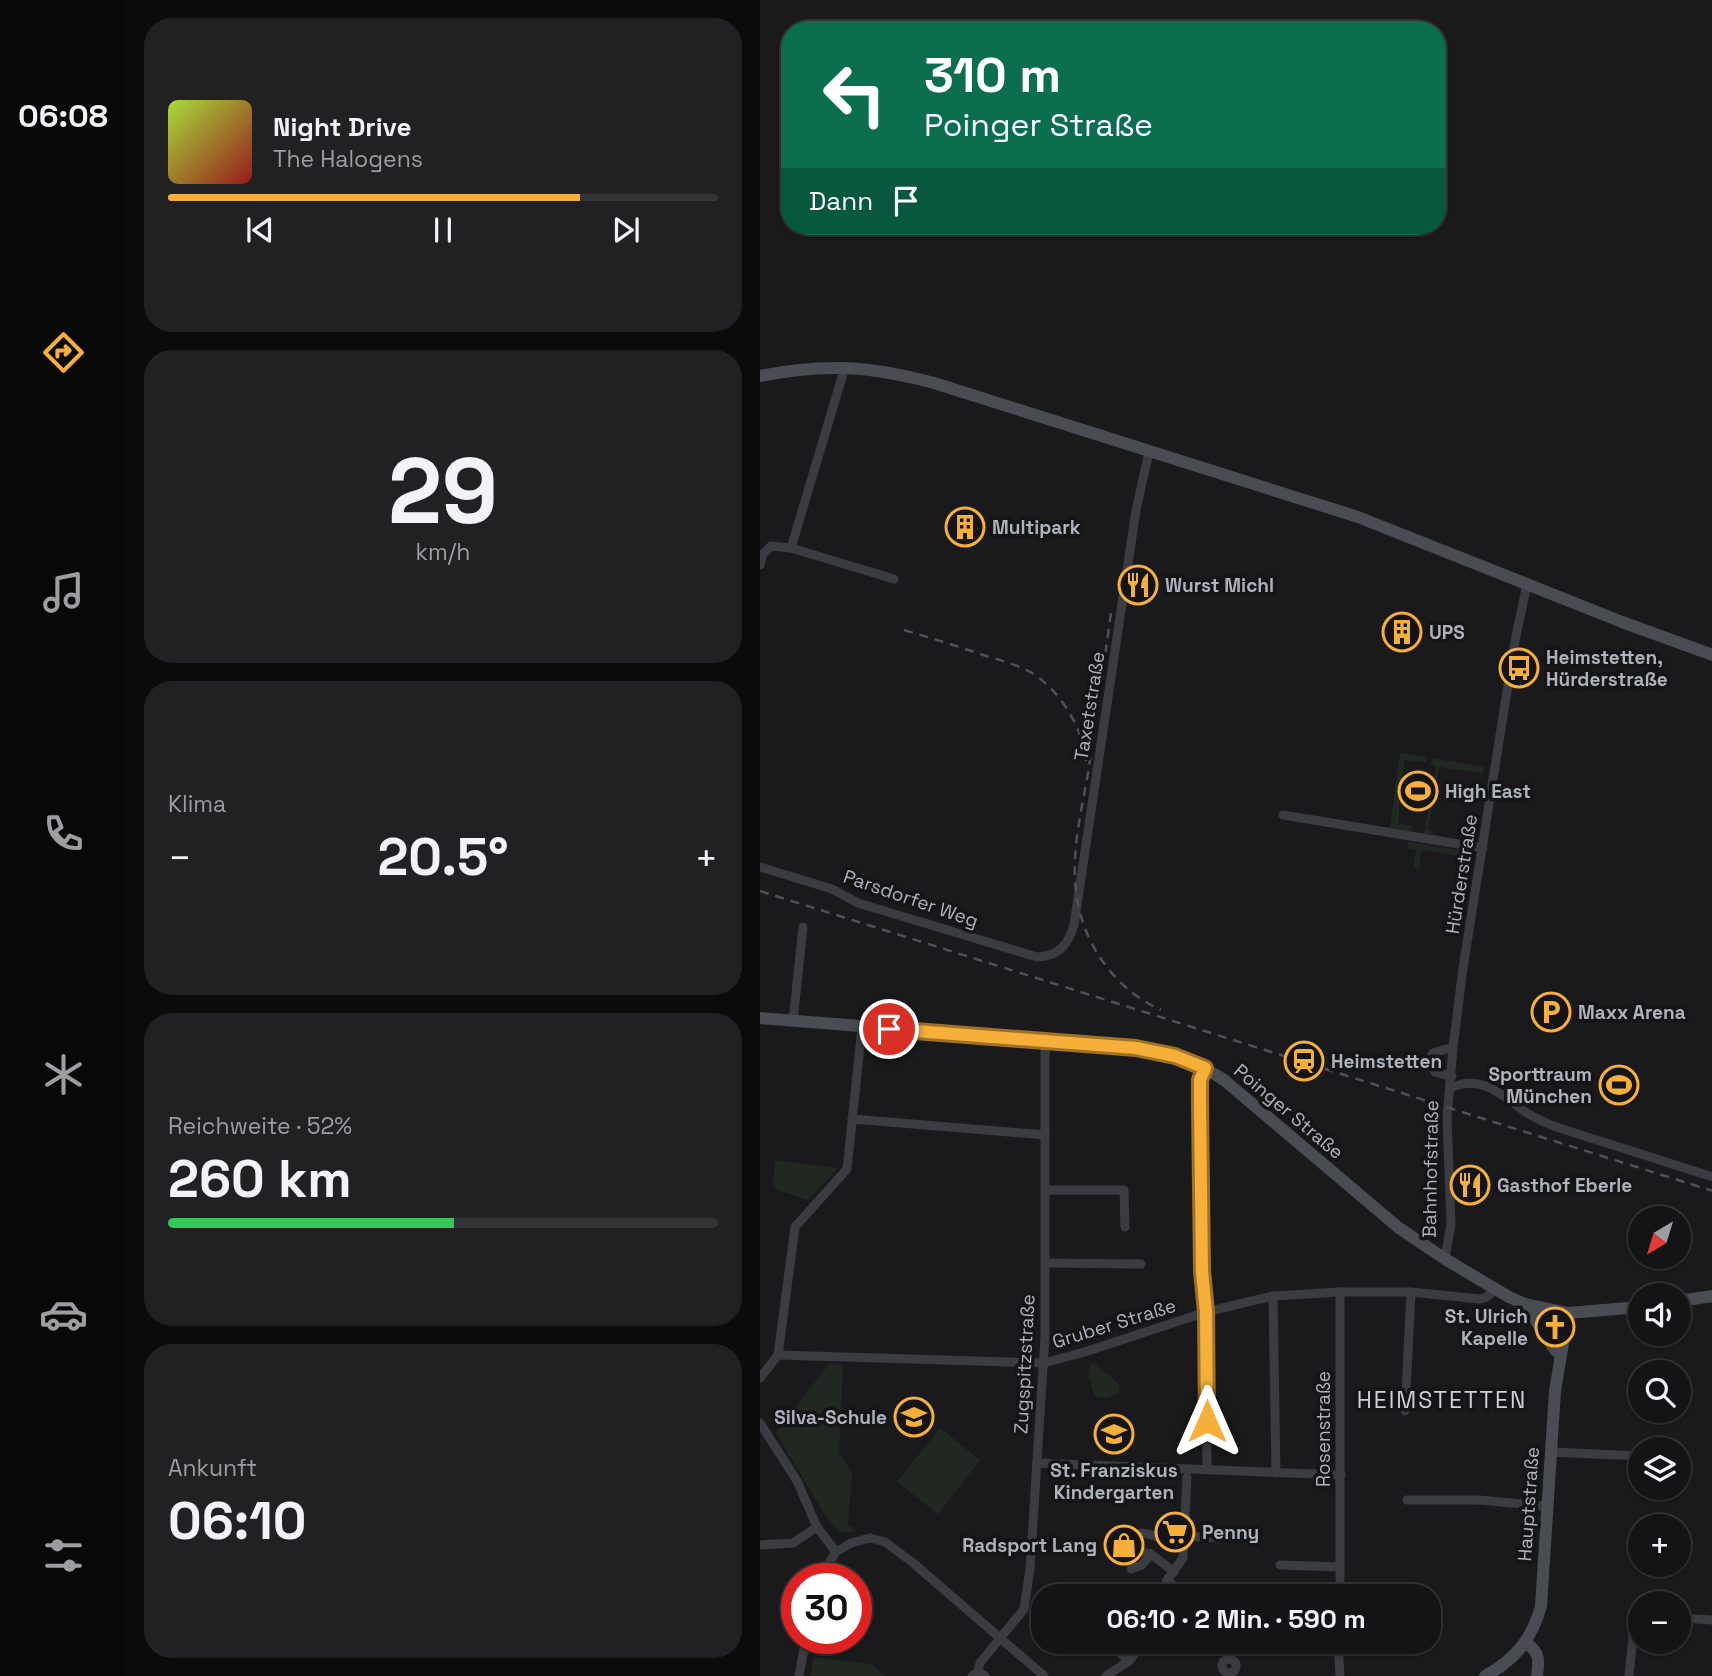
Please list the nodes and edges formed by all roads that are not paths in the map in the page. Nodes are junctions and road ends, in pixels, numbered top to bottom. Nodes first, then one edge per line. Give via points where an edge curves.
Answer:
1 (844, 372) junction
2 (760, 376) edge
3 (1149, 452) junction
4 (791, 548) junction
5 (761, 553) edge
6 (760, 565) edge
7 (894, 579) dead end
8 (1527, 584) junction
9 (1713, 655) edge
10 (1283, 815) dead end
11 (1483, 848) junction
12 (760, 867) edge
13 (803, 927) dead end
14 (1051, 957) joint
15 (760, 1018) edge
16 (793, 1021) junction
17 (862, 1027) junction
18 (1045, 1041) junction
19 (1453, 1047) junction
20 (1205, 1068) junction
21 (1452, 1076) junction
22 (1451, 1088) junction
23 (852, 1119) junction
24 (1045, 1135) junction
25 (1713, 1177) edge
26 (1045, 1190) junction
27 (1125, 1227) dead end
28 (1445, 1259) junction
29 (1046, 1263) junction
30 (1141, 1264) dead end
31 (1495, 1289) junction
32 (1340, 1292) junction
33 (1411, 1292) junction
34 (1273, 1296) junction
35 (1713, 1296) edge
36 (1691, 1299) edge
37 (1525, 1304) junction
38 (1628, 1308) edge
39 (1206, 1312) junction
40 (1568, 1313) junction
41 (1560, 1354) junction
42 (778, 1355) junction
43 (1044, 1363) junction
44 (760, 1378) edge
45 (1405, 1411) dead end
46 (760, 1423) edge
47 (1551, 1452) junction
48 (1628, 1455) edge
49 (1037, 1463) junction
50 (1207, 1469) junction
51 (1276, 1473) junction
52 (1341, 1475) junction
53 (1187, 1477) dead end
54 (1407, 1500) dead end
55 (1547, 1506) junction
56 (817, 1527) junction
57 (1219, 1538) dead end
58 (1185, 1541) junction
59 (760, 1545) edge
60 (836, 1552) junction
61 (1151, 1554) junction
62 (827, 1563) edge
63 (1280, 1565) dead end
64 (1340, 1567) junction
65 (1131, 1569) dead end
66 (1174, 1572) junction
67 (1167, 1580) junction
68 (1166, 1584) edge
69 (1172, 1584) edge
70 (1339, 1584) edge
71 (1691, 1619) edge
72 (1713, 1620) edge
73 (1001, 1639) junction
74 (1526, 1643) junction
75 (803, 1654) edge
76 (1121, 1654) edge
77 (1140, 1654) edge
78 (1339, 1654) edge
79 (1631, 1654) edge
80 (1129, 1661) junction
81 (978, 1675) edge
82 (799, 1676) edge
83 (1044, 1676) edge
84 (1106, 1676) edge
85 (1340, 1676) edge
86 (1485, 1676) edge
87 (1537, 1676) edge
88 (1629, 1676) edge

1 - 2 street via 814,367
1 - 3 street via 901,374
1 - 4 street
3 - 8 street via 1358,517
3 - 14 street, Taxetstraße via 1136,510 1074,925 1062,950
4 - 5 street via 771,546
4 - 7 street
5 - 6 street
8 - 9 street
8 - 11 street, Hürderstraße
10 - 11 street
11 - 19 street, Hürderstraße
12 - 14 street, Parsdorfer Weg via 864,904 1037,957
13 - 16 street
15 - 16 street, Poinger Straße
16 - 17 street, Poinger Straße
17 - 18 street, Poinger Straße
17 - 23 street
18 - 20 street, Poinger Straße via 1154,1051
18 - 24 street, Zugspitzstraße
19 - 21 street, Hürderstraße
19 - 21 street via 1433,1053 1428,1062 1435,1072
20 - 28 street, Poinger Straße via 1244,1094 1376,1210
20 - 39 street via 1200,1080 1200,1163
21 - 22 street, Hürderstraße
22 - 25 street via 1489,1085 1553,1126
22 - 28 street, Bahnhofstraße via 1447,1145 1451,1224
23 - 24 street
23 - 42 street via 847,1169 795,1227
24 - 26 street, Zugspitzstraße
26 - 27 street via 1124,1190
26 - 29 street, Zugspitzstraße
28 - 31 street, Bahnhofstraße
29 - 30 street
29 - 43 street, Zugspitzstraße
31 - 33 street, Gruber Straße via 1480,1299
31 - 37 street, Bahnhofstraße
32 - 33 street, Gruber Straße
32 - 34 street, Gruber Straße
32 - 52 street, Rosenstraße
33 - 45 street
34 - 39 street, Gruber Straße
34 - 51 street
35 - 36 street
37 - 40 street, Bahnhofstraße
37 - 41 street
38 - 40 street, Bahnhofstraße
39 - 43 street, Gruber Straße
39 - 50 street
40 - 41 street, Hauptstraße
41 - 47 street, Hauptstraße
42 - 43 street, Gruber Straße
42 - 44 street
43 - 49 street, Zugspitzstraße
46 - 56 street via 797,1481
47 - 48 street
47 - 55 street, Hauptstraße
49 - 50 street
49 - 73 street, Zugspitzstraße via 1026,1604
50 - 51 street
51 - 52 street
52 - 64 street, Rosenstraße
53 - 58 street
54 - 55 street
55 - 74 street, Hauptstraße via 1541,1606
56 - 59 street via 793,1543
56 - 60 street
57 - 58 street
58 - 61 street via 1168,1544 1158,1534 1141,1532 1135,1546
58 - 66 street
60 - 62 street
60 - 73 street via 859,1539 891,1545
61 - 65 street
61 - 66 street
63 - 64 street
64 - 70 street, Rosenstraße
66 - 67 street
67 - 68 street
67 - 69 street
71 - 72 street
73 - 81 street, Zugspitzstraße via 980,1663
73 - 83 street
74 - 86 street, Hauptstraße
74 - 87 street via 1539,1656
75 - 82 street
76 - 80 street
77 - 80 street
78 - 85 street
79 - 88 street
80 - 84 street

